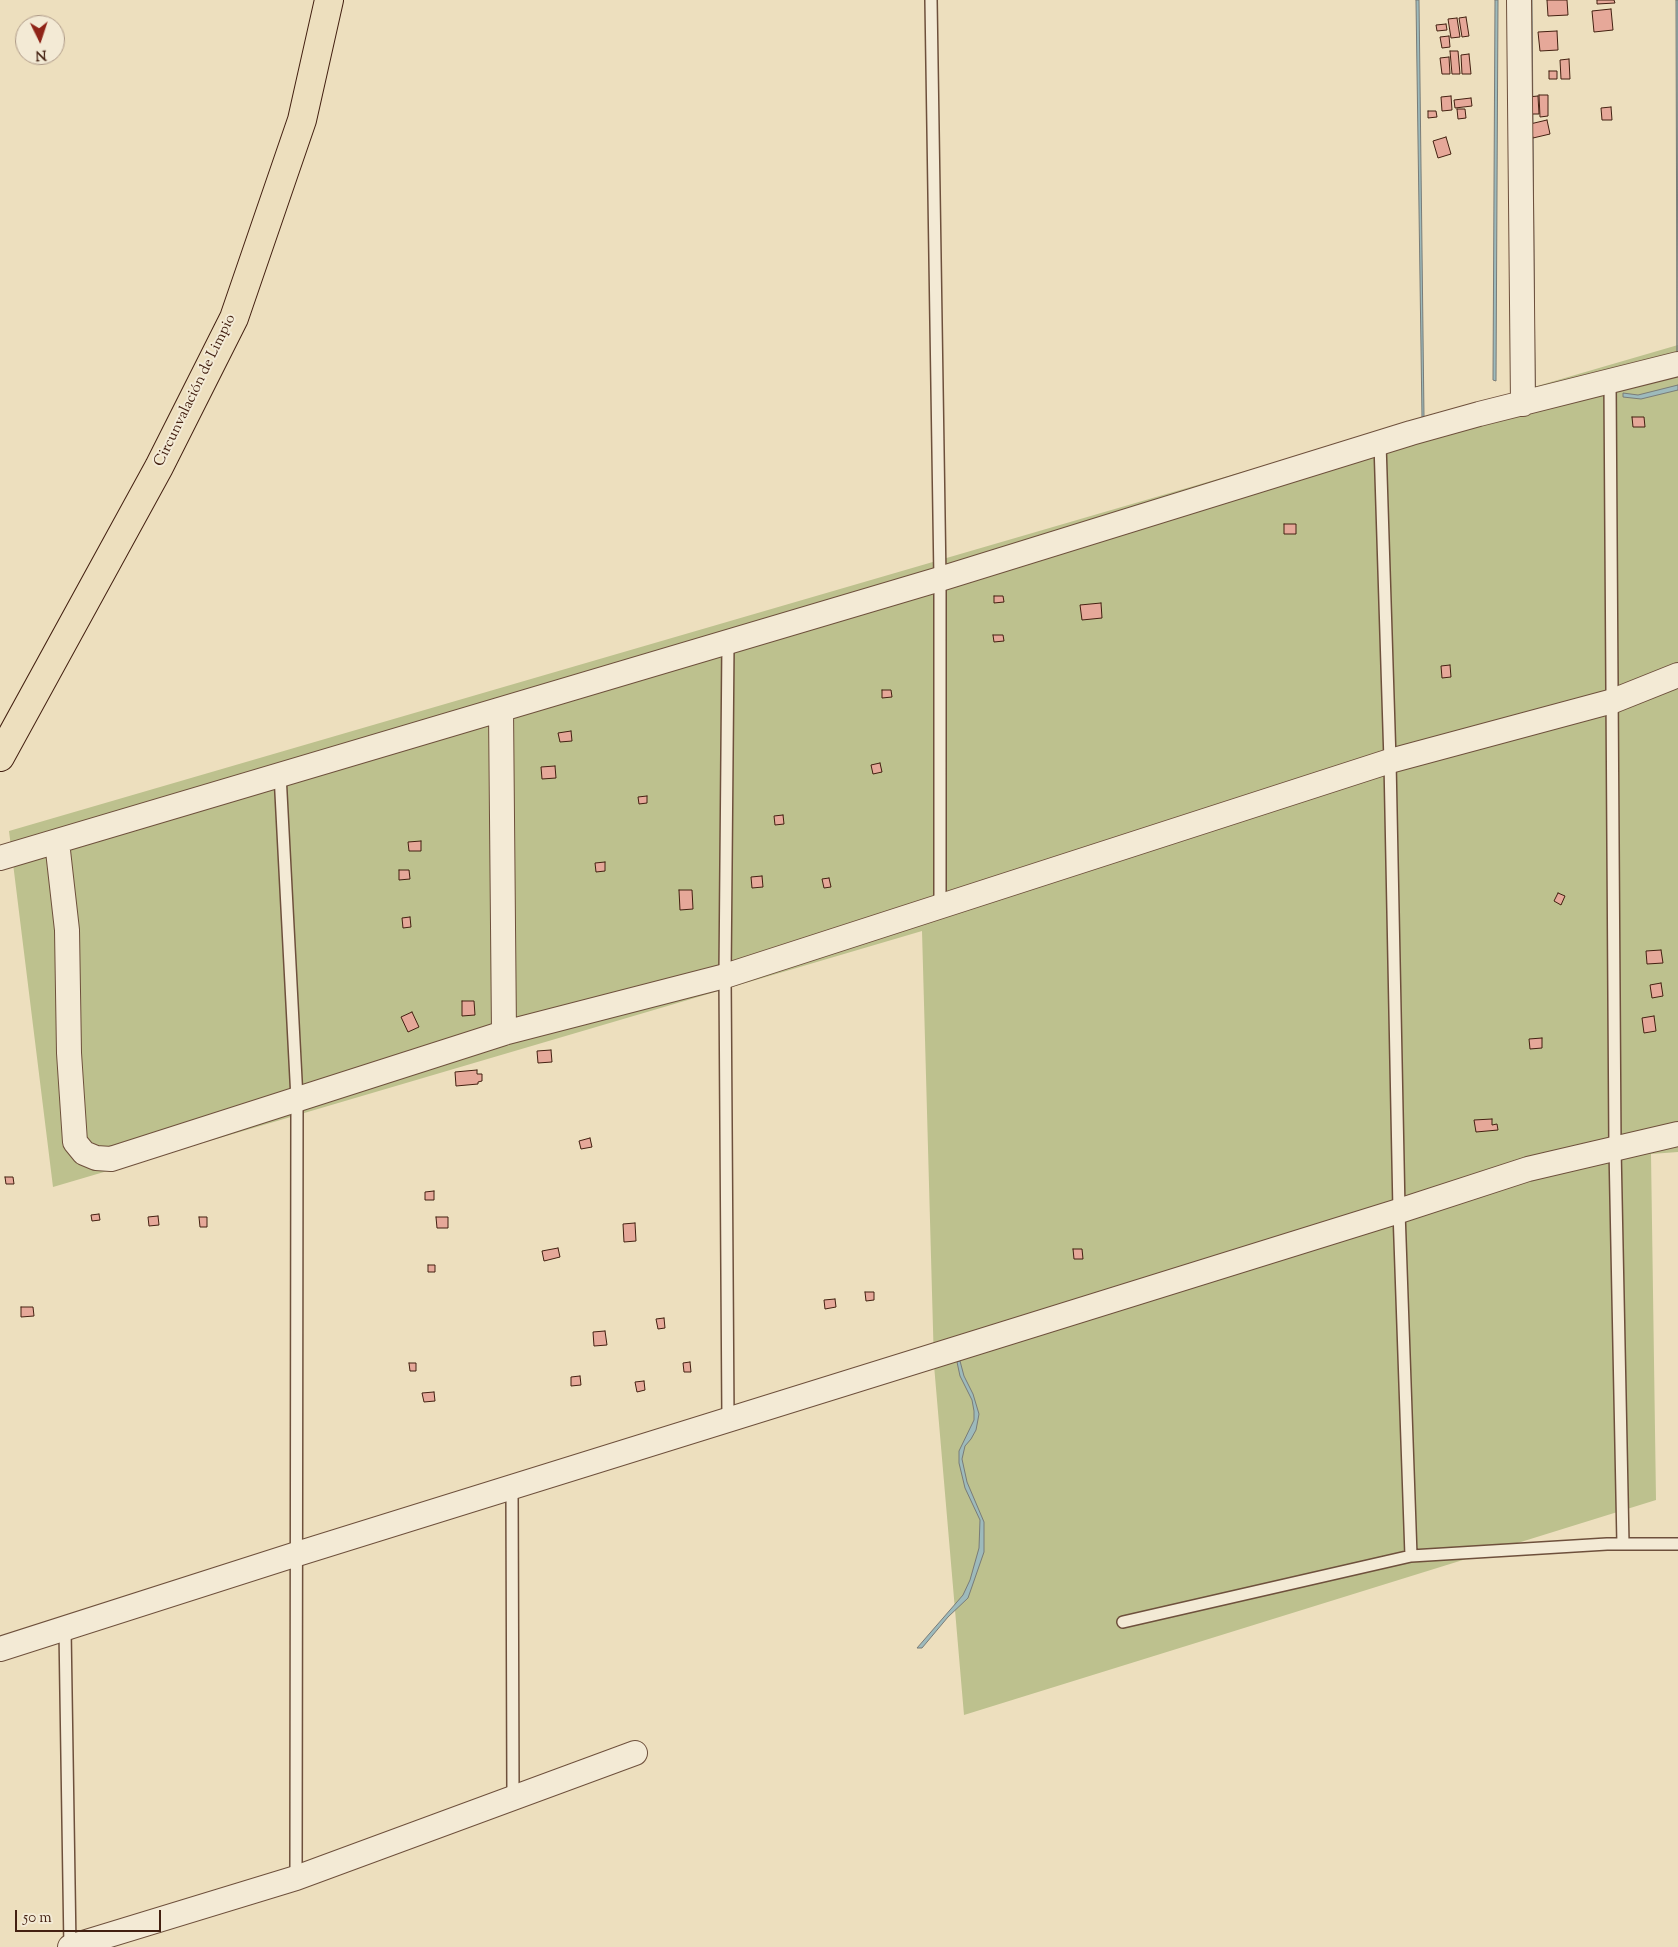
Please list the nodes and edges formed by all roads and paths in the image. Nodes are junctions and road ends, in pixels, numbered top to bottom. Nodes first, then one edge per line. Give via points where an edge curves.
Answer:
1 (329, 0) edge
2 (931, 0) edge
3 (1519, 0) edge
4 (1678, 364) edge
5 (1610, 382) junction
6 (1523, 404) junction
7 (1380, 443) junction
8 (940, 579) junction
9 (728, 643) junction
10 (1678, 675) edge
11 (1613, 701) junction
12 (501, 710) junction
13 (0, 757) edge
14 (1390, 761) junction
15 (280, 774) junction
16 (57, 842) junction
17 (0, 858) edge
18 (940, 906) junction
19 (724, 976) junction
20 (504, 1033) junction
21 (297, 1099) junction
22 (1678, 1134) edge
23 (1615, 1148) junction
24 (1399, 1211) junction
25 (728, 1420) junction
26 (512, 1488) junction
27 (1623, 1544) junction
28 (1678, 1544) edge
29 (297, 1554) junction
30 (1411, 1556) junction
31 (1123, 1622) dead end
32 (65, 1629) junction
33 (0, 1649) edge
34 (635, 1753) dead end
35 (513, 1797) junction
36 (296, 1878) junction
37 (70, 1947) edge

1 - 13 highway, Circunvalación de Limpio via 302,120 234,318 159,467
2 - 8 lane
3 - 6 street
4 - 5 street
5 - 6 street
5 - 11 lane
6 - 7 street
7 - 8 street
7 - 14 lane
8 - 9 street
8 - 18 lane
9 - 12 street
9 - 19 lane
10 - 11 street
11 - 14 street
11 - 23 lane
12 - 15 street
12 - 20 street
14 - 18 street
14 - 24 lane
15 - 16 street
15 - 21 lane
16 - 17 street
16 - 21 street via 67,930 72,1122 74,1142 84,1153 111,1159
18 - 19 street
19 - 20 street
19 - 25 lane
20 - 21 street
21 - 29 lane
22 - 23 street
23 - 24 street via 1528,1169
23 - 27 lane
24 - 25 street
24 - 30 lane
25 - 26 street
26 - 29 street
26 - 35 lane
27 - 28 lane
27 - 30 lane
29 - 32 street
29 - 36 lane
30 - 31 lane
32 - 33 street
32 - 37 lane
34 - 35 street
35 - 36 street
36 - 37 street

